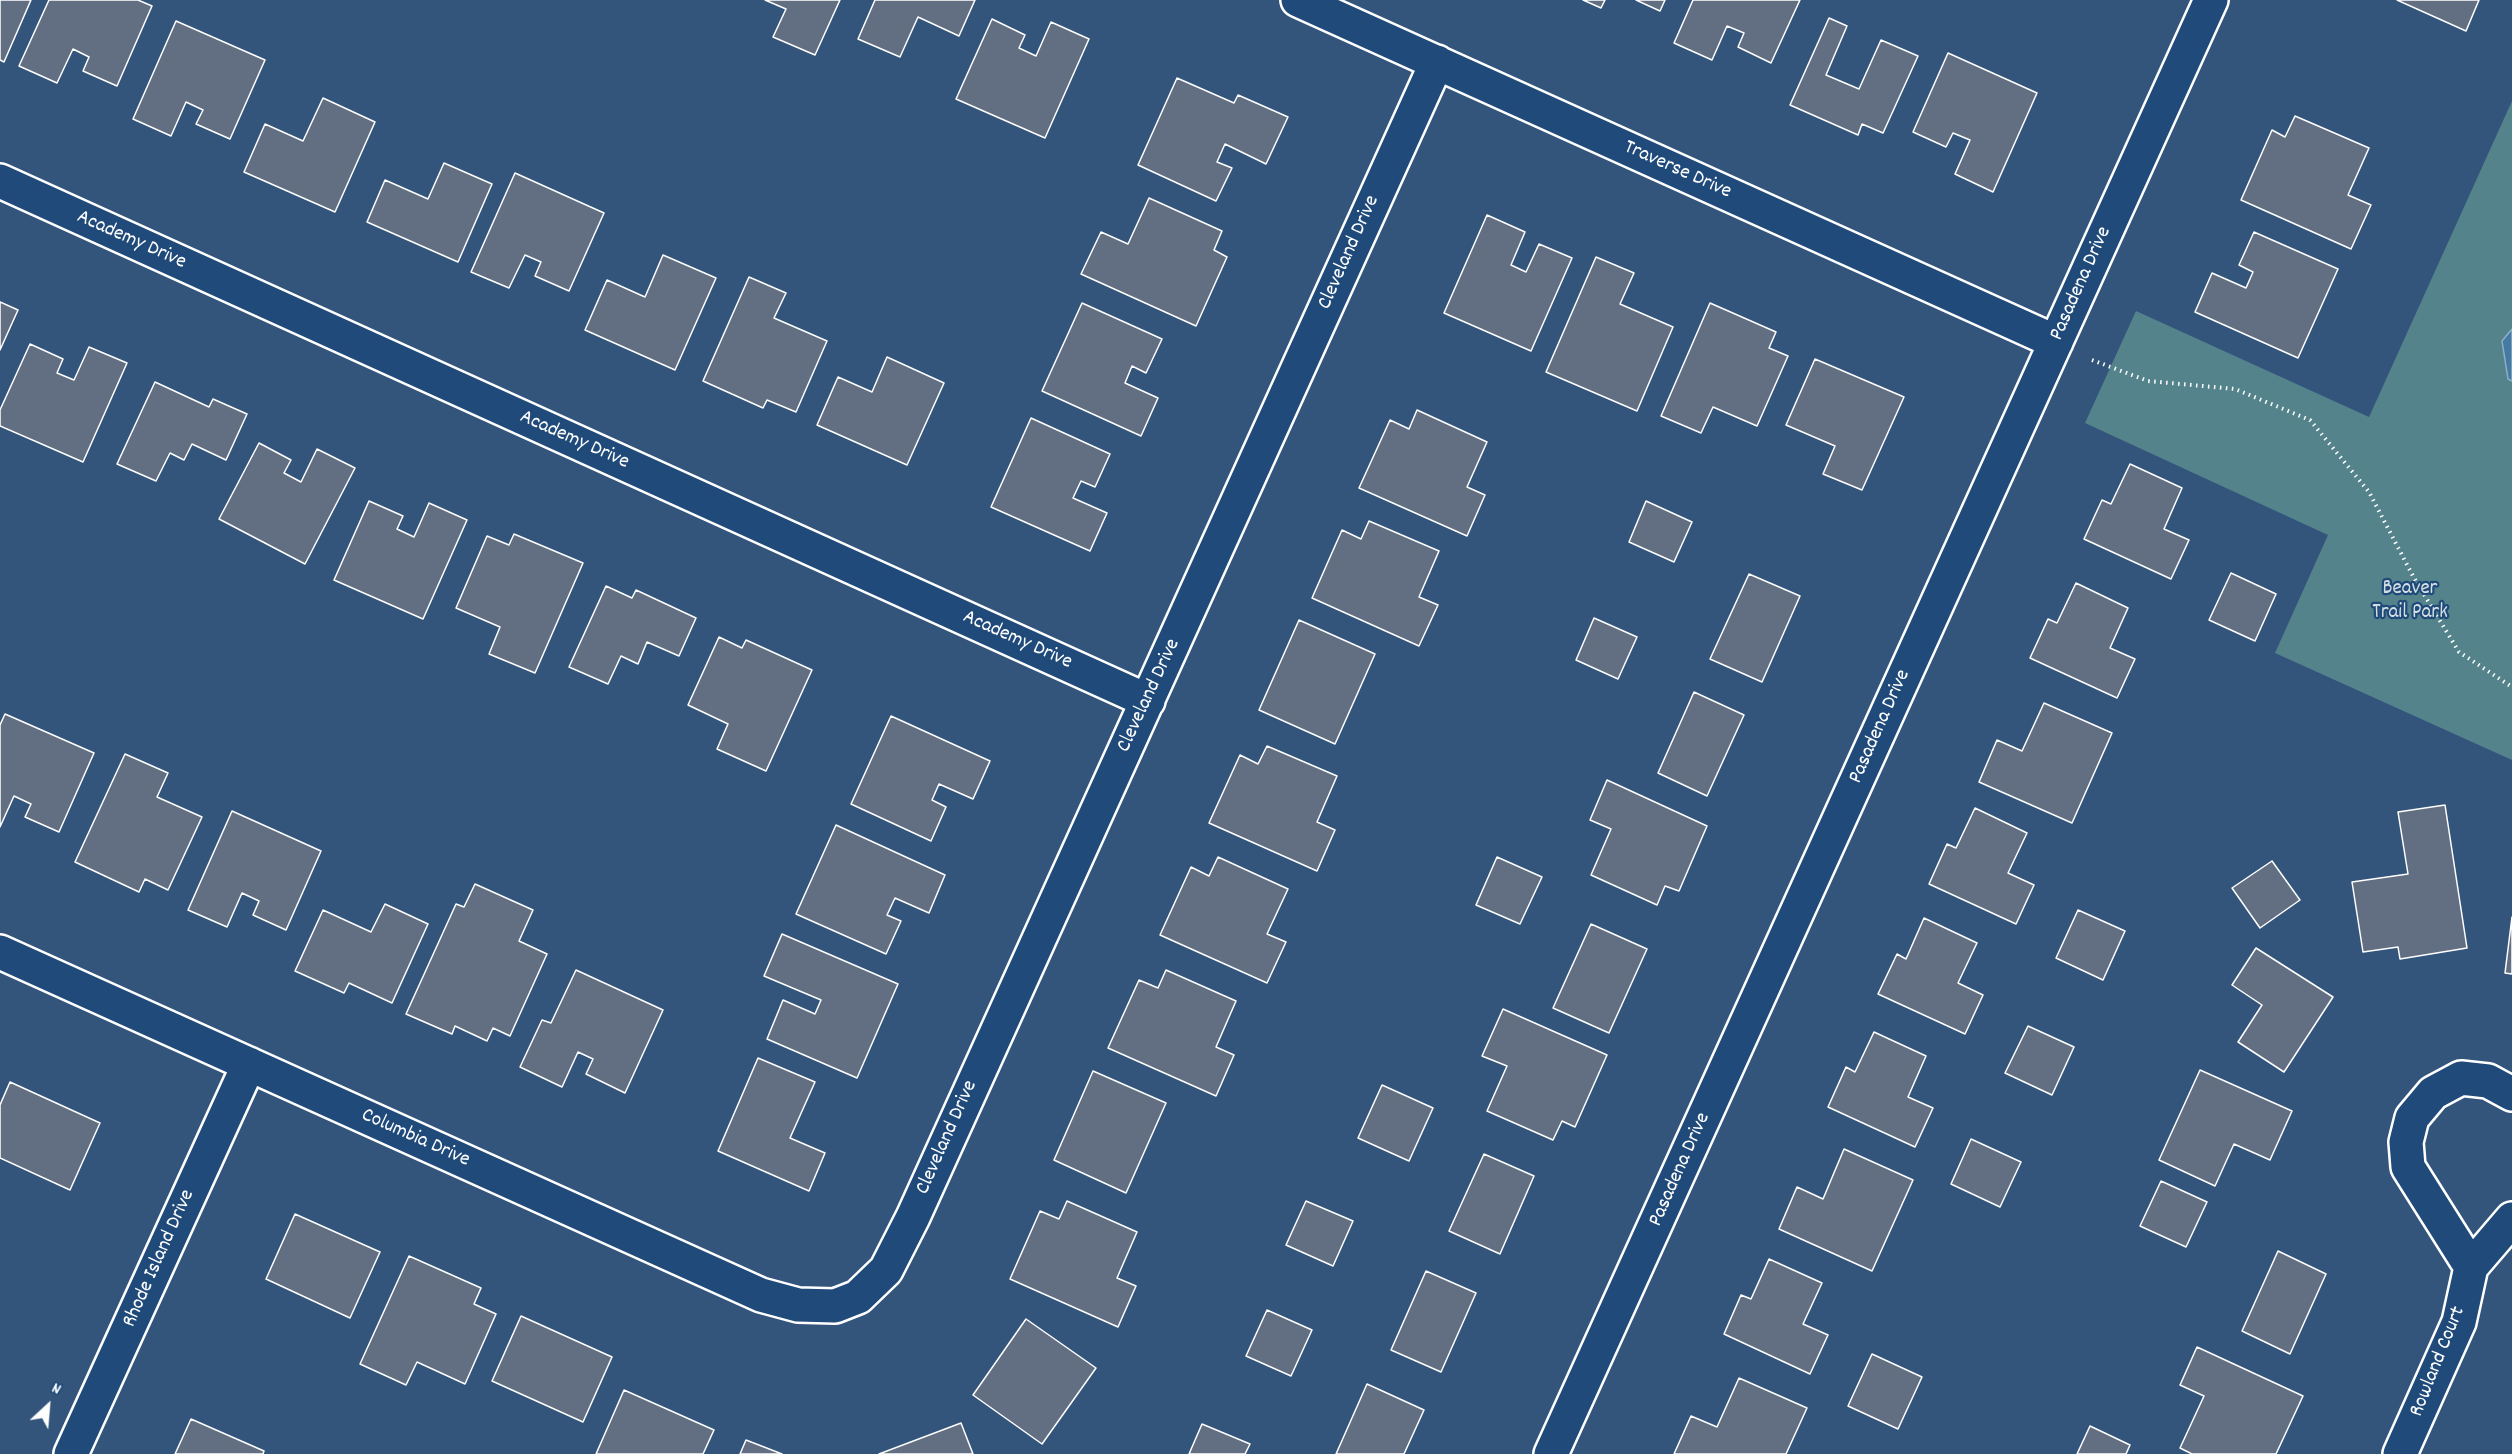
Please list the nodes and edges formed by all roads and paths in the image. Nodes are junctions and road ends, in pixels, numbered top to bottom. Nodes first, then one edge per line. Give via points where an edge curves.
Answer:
1 (1298, 0) edge
2 (2211, 0) edge
3 (1437, 62) junction
4 (0, 181) edge
5 (2056, 342) junction
6 (2512, 687) edge
7 (1148, 701) junction
8 (0, 952) edge
9 (249, 1064) junction
10 (2512, 1094) edge
11 (2512, 1219) edge
12 (2471, 1267) junction
13 (835, 1306) joint
14 (71, 1454) edge
15 (1551, 1454) edge
16 (2400, 1454) edge

1 - 3 street, Traverse Drive
2 - 5 street, Pasadena Drive
3 - 5 street, Traverse Drive
3 - 7 street, Cleveland Drive
4 - 7 street, Academy Drive
5 - 6 path via 2104,366 2148,381 2235,389 2310,420 2369,492 2459,652
5 - 15 street, Pasadena Drive
7 - 13 street, Cleveland Drive via 886,1270 858,1297
8 - 9 street, Columbia Drive
9 - 13 street, Columbia Drive via 761,1295 798,1305
9 - 14 street, Rhode Island Drive
10 - 12 street via 2488,1081 2461,1078 2433,1093 2412,1118 2406,1142 2408,1167
11 - 12 street, Rowland Court
12 - 16 street, Rowland Court via 2459,1322

